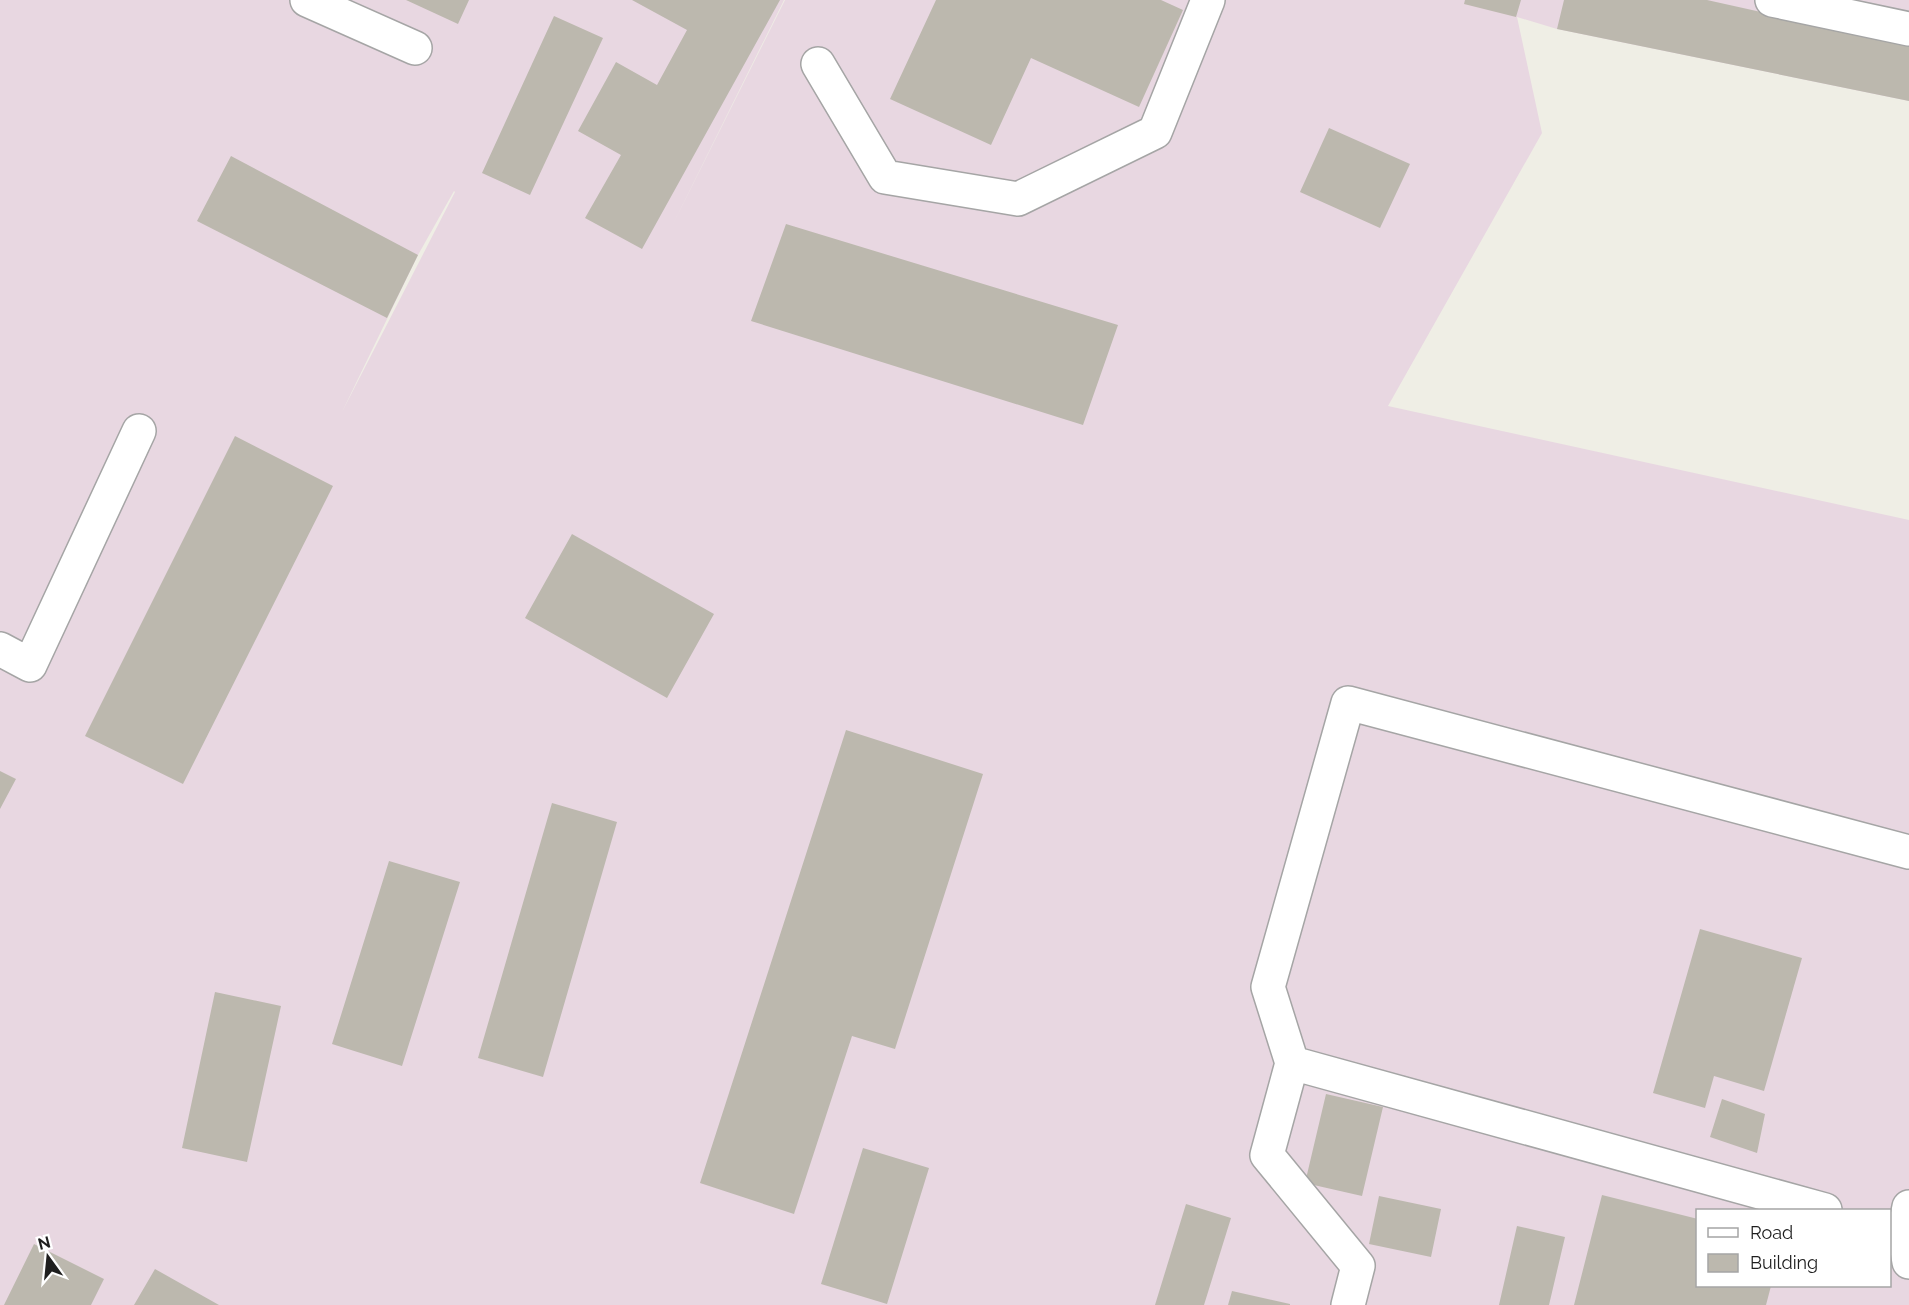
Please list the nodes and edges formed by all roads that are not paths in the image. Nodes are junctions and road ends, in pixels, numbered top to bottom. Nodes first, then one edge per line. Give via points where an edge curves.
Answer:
1 (307, 0) edge
2 (1208, 0) edge
3 (1772, 0) edge
4 (1909, 29) edge
5 (415, 48) dead end
6 (818, 64) dead end
7 (139, 431) dead end
8 (0, 649) edge
9 (1909, 852) edge
10 (1292, 1063) junction
11 (1822, 1209) edge
12 (1348, 1305) edge

1 - 5 lane
2 - 6 lane via 1155,132 1018,199 885,177
3 - 4 lane
7 - 8 lane via 30,665
9 - 10 lane via 1348,703 1268,987
10 - 11 lane
10 - 12 lane via 1267,1155 1358,1266

